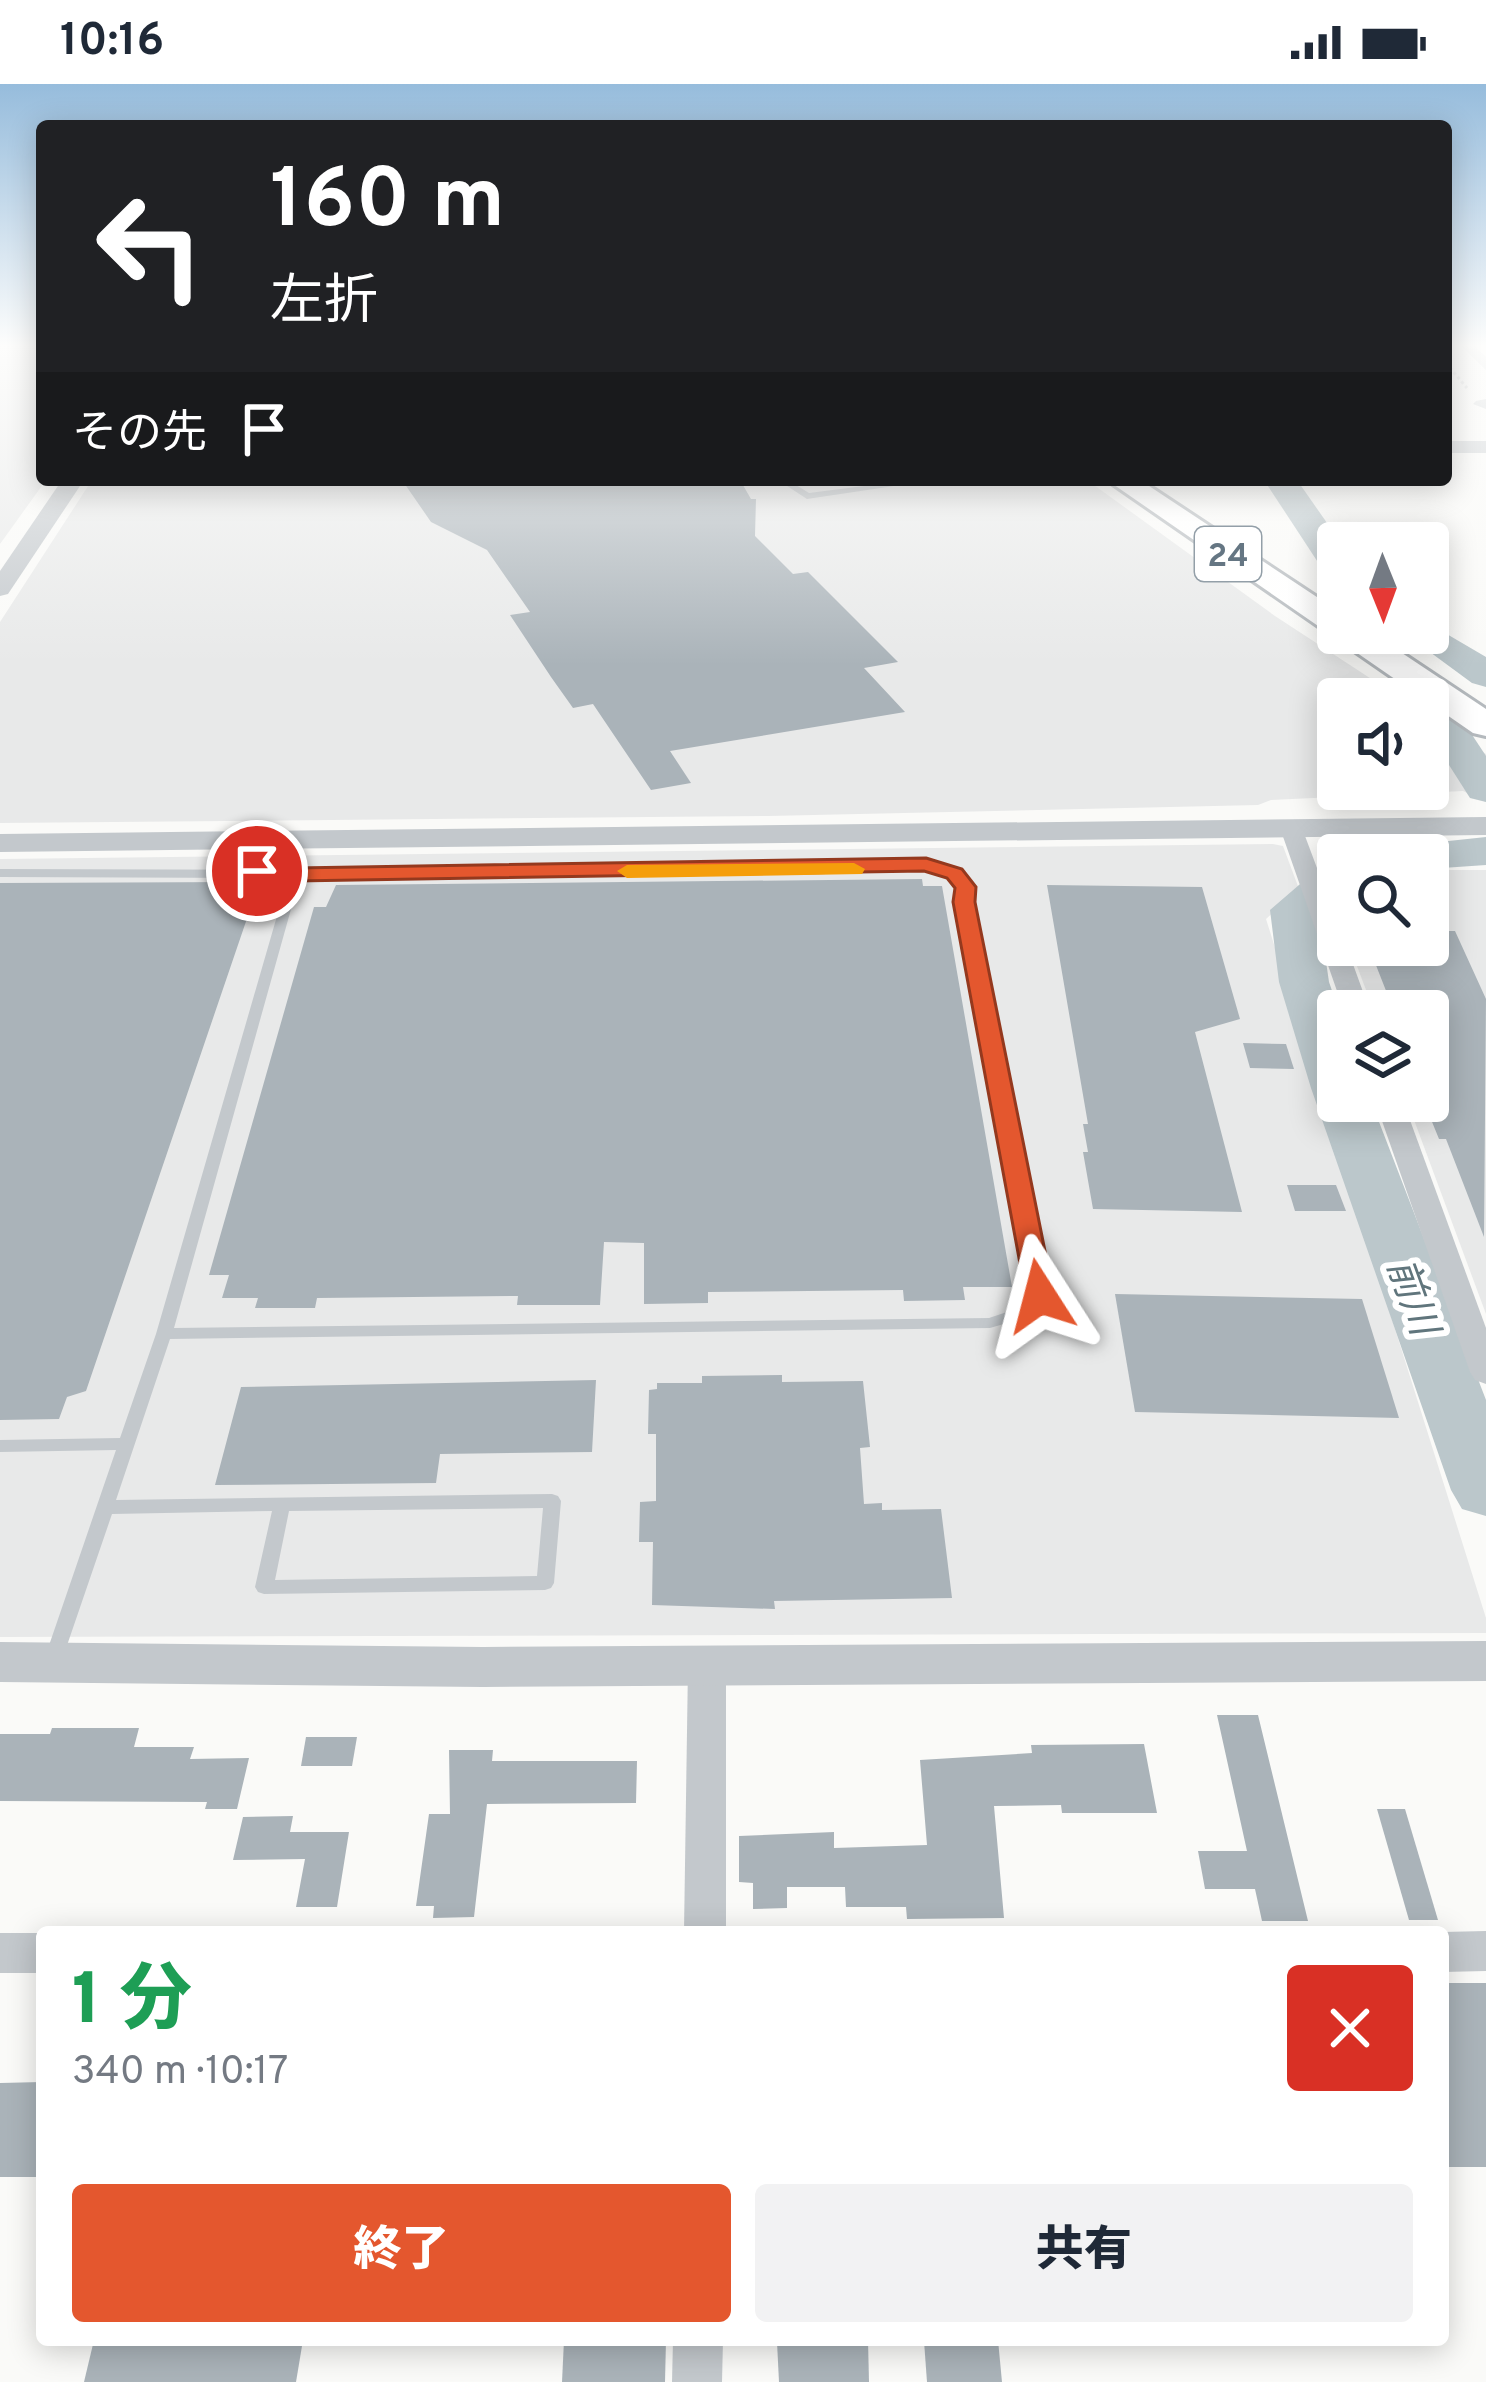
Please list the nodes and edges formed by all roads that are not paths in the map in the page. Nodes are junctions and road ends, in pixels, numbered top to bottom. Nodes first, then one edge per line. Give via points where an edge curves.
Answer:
1 (70, 486) edge
2 (791, 486) edge
3 (846, 486) edge
4 (883, 486) edge
5 (1129, 486) edge
6 (1174, 486) edge
7 (851, 490) junction
8 (1317, 583) edge
9 (0, 590) edge
10 (1317, 612) edge
11 (1381, 654) edge
12 (1423, 654) edge
13 (1486, 696) edge
14 (1486, 725) edge
15 (1486, 826) edge
16 (1291, 828) junction
17 (0, 843) edge
18 (0, 874) edge
19 (295, 874) junction
20 (1349, 990) edge
21 (1397, 1122) edge
22 (164, 1334) junction
23 (1486, 1372) edge
24 (128, 1444) junction
25 (0, 1446) edge
26 (281, 1504) junction
27 (107, 1507) junction
28 (1486, 1661) edge
29 (0, 1662) edge
30 (52, 1663) junction
31 (706, 1664) junction
32 (705, 1926) edge
33 (1449, 1952) edge
34 (1486, 1952) edge
35 (0, 1953) edge
36 (36, 1953) edge
37 (698, 2346) edge
38 (697, 2382) edge

1 - 9 street
2 - 7 lane via 807,496
3 - 7 lane
4 - 7 lane
5 - 10 highway, 24
6 - 8 highway, 24
11 - 14 highway
12 - 13 highway
15 - 16 street
16 - 17 street
16 - 20 street
18 - 19 lane
19 - 22 lane
19 - 22 lane via 926,865 955,874 965,887 1040,1296 1020,1317 990,1323
21 - 23 street
22 - 24 lane
24 - 25 lane
24 - 27 lane
26 - 26 lane via 264,1587 545,1583 551,1501
26 - 27 lane
27 - 30 lane
28 - 31 street
29 - 30 street
30 - 31 street
31 - 32 street
33 - 34 street
35 - 36 street
37 - 38 street

